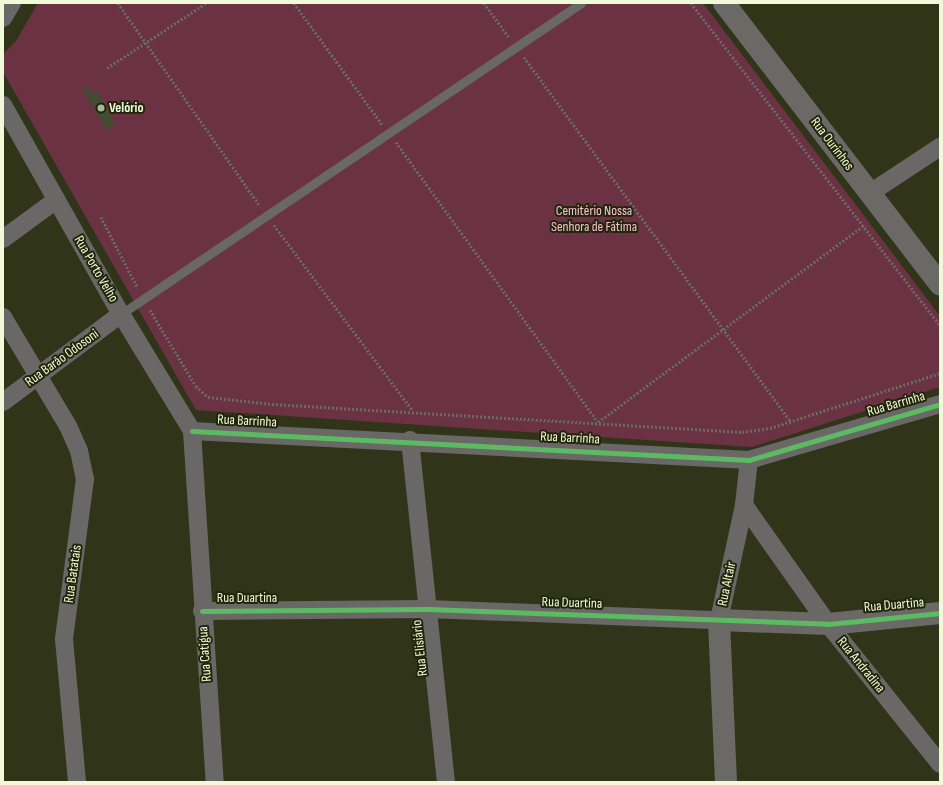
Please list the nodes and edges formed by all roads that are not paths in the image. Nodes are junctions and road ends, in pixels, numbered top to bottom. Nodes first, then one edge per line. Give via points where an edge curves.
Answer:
1 (12, 3) edge
2 (581, 3) edge
3 (726, 3) edge
4 (3, 18) edge
5 (3, 105) edge
6 (940, 147) edge
7 (870, 193) junction
8 (56, 200) junction
9 (3, 238) edge
10 (940, 285) edge
11 (122, 314) junction
12 (3, 317) edge
13 (37, 377) junction
14 (3, 402) edge
15 (940, 404) edge
16 (192, 431) junction
17 (410, 440) junction
18 (749, 460) junction
19 (744, 505) junction
20 (428, 609) junction
21 (202, 611) junction
22 (940, 613) edge
23 (719, 620) junction
24 (828, 624) junction
25 (940, 764) edge
26 (77, 782) edge
27 (215, 782) edge
28 (446, 782) edge
29 (726, 782) edge

1 - 4 street
2 - 11 lane
3 - 7 street, Rua Ourinhos
5 - 8 street, Rua Porto Velho
6 - 7 street
7 - 10 street, Rua Ourinhos
8 - 9 street
8 - 11 street, Rua Porto Velho
11 - 13 street, Rua Barão Odosoni
11 - 16 street, Rua Porto Velho
12 - 13 street, Rua Batatais
13 - 14 street, Rua Barão Odosoni
13 - 26 street, Rua Batatais via 68,426 79,451 85,479 64,640
15 - 18 street, Rua Barrinha
16 - 17 street, Rua Barrinha
16 - 21 street, Rua Catigua
17 - 18 street, Rua Barrinha
17 - 20 street, Rua Elisiário
18 - 19 street, Rua Altair
19 - 23 street, Rua Altair
19 - 24 street, Rua Andradina
20 - 21 street, Rua Duartina
20 - 23 street, Rua Duartina
20 - 28 street, Rua Elisiário
21 - 27 street, Rua Catigua
22 - 24 street, Rua Duartina
23 - 24 street, Rua Duartina
23 - 29 street, Rua Altair
24 - 25 street, Rua Andradina

